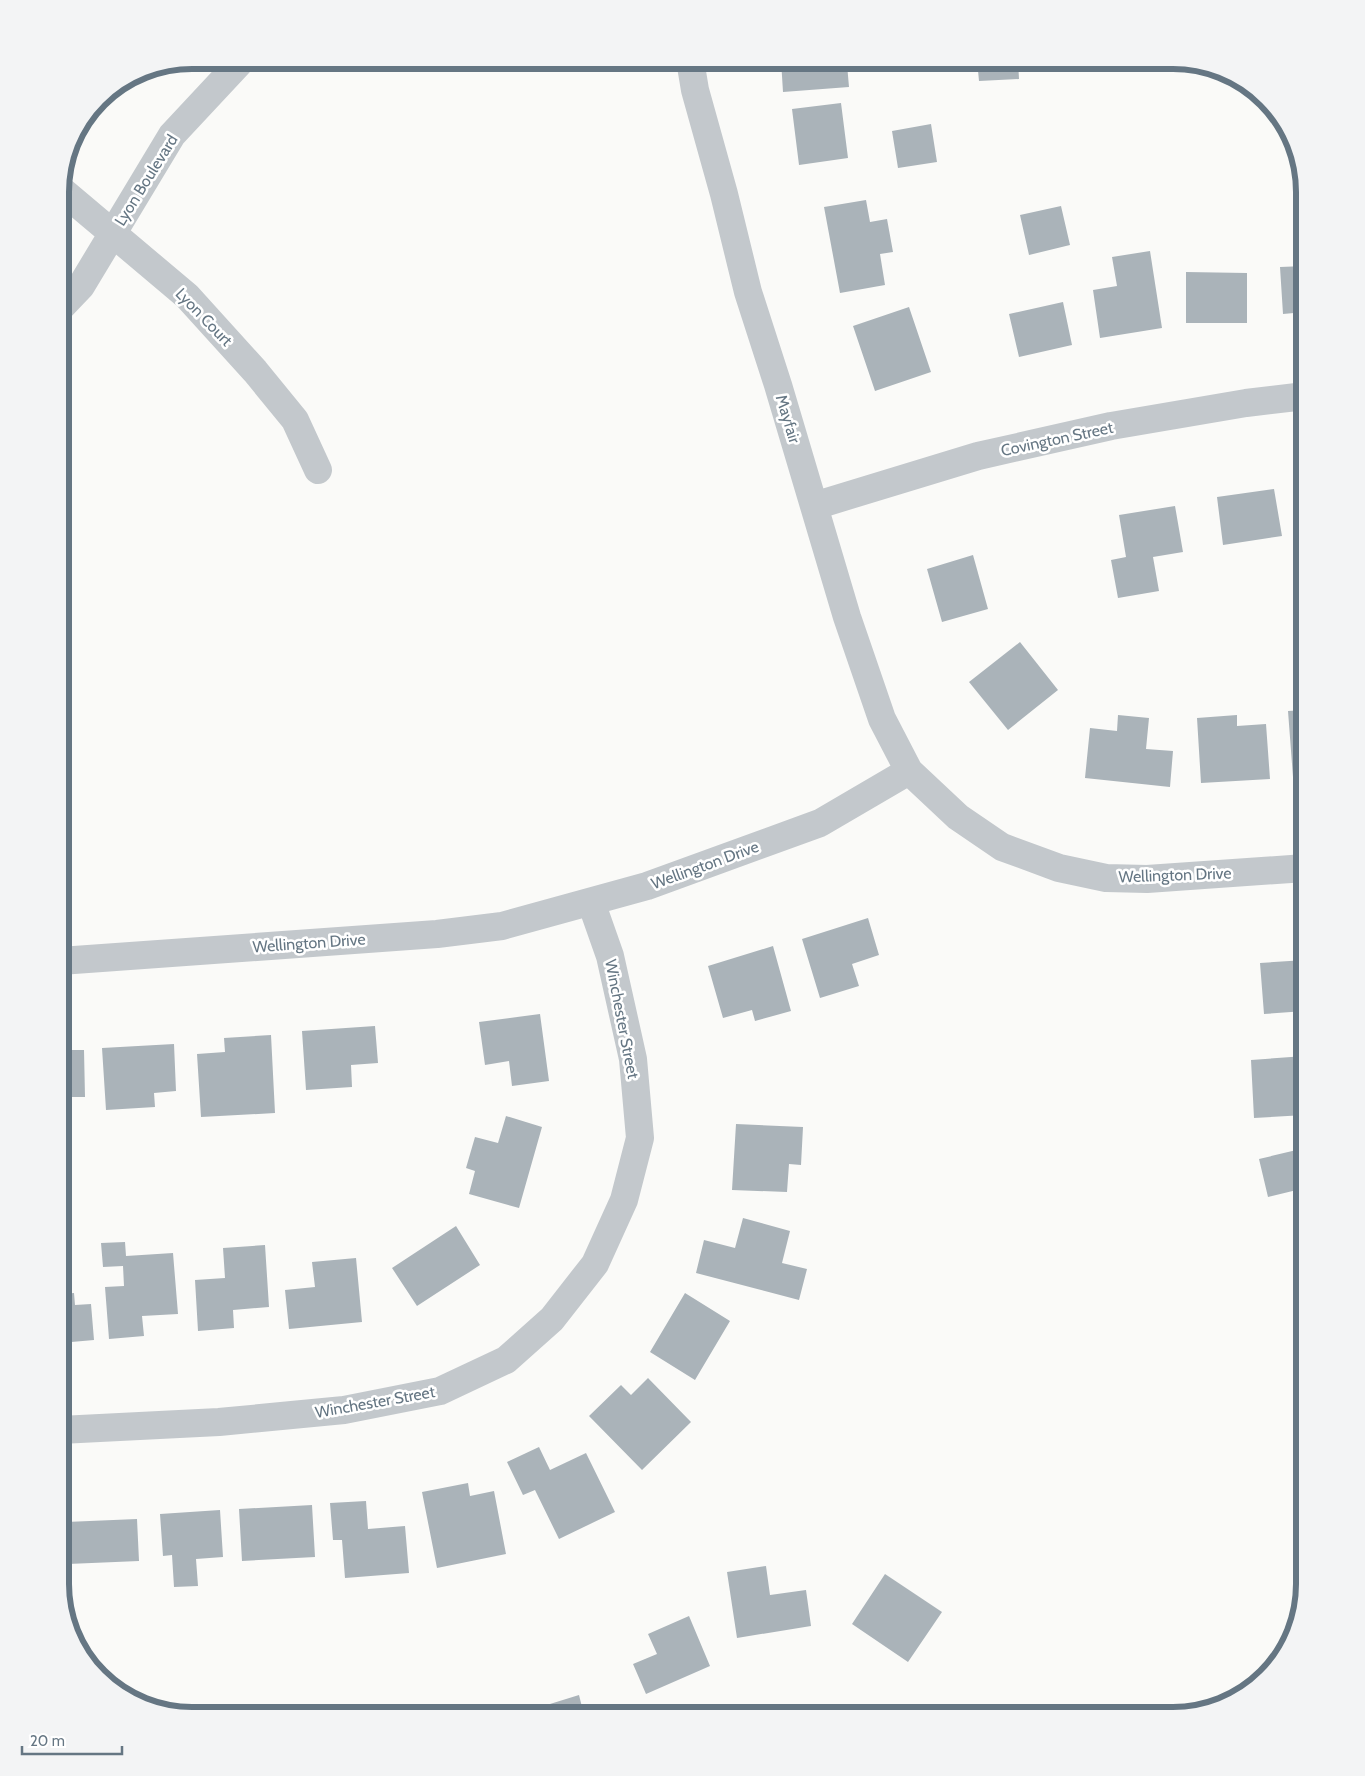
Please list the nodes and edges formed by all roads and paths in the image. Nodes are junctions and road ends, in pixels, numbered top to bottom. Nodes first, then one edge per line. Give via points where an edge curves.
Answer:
1 (234, 69) edge
2 (692, 69) edge
3 (69, 196) edge
4 (113, 233) junction
5 (69, 299) edge
6 (1296, 397) edge
7 (318, 470) dead end
8 (814, 506) junction
9 (910, 771) junction
10 (1296, 869) edge
11 (591, 902) junction
12 (69, 959) edge
13 (69, 1430) edge

1 - 4 street, Lyon Boulevard via 172,135
2 - 8 street, Mayfair via 748,292
3 - 4 street, Lyon Court
4 - 5 street, Lyon Boulevard via 81,286
4 - 7 street, Lyon Court via 187,296 255,371 295,420
6 - 8 street, Covington Street via 1111,426 978,456
8 - 9 street, Mayfair via 882,719
9 - 10 street, Wellington Drive via 958,817 1002,847 1059,868 1106,878 1147,879
9 - 11 street, Wellington Drive via 820,823 647,886
11 - 12 street, Wellington Drive via 502,926
11 - 13 street, Winchester Street via 610,956 633,1059 640,1138 624,1200 595,1264 552,1319 506,1360 440,1390 344,1410 219,1422

